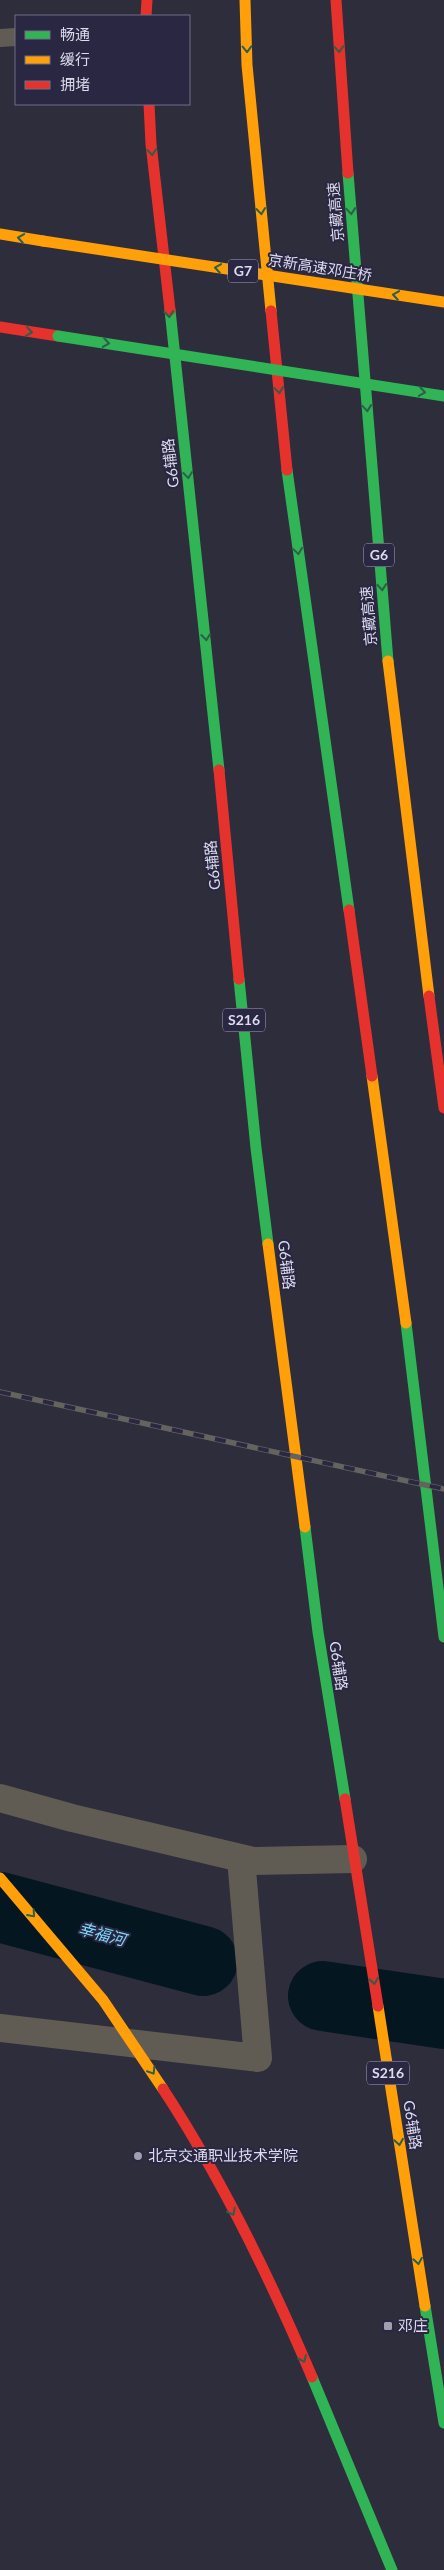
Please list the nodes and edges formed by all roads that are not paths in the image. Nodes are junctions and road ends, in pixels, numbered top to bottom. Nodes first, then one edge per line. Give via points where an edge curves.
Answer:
1 (147, 0) edge
2 (245, 0) edge
3 (336, 0) edge
4 (146, 15) edge
5 (15, 37) edge
6 (0, 38) edge
7 (149, 105) edge
8 (0, 234) edge
9 (444, 302) edge
10 (0, 327) edge
11 (444, 396) edge
12 (444, 1108) edge
13 (444, 1637) edge
14 (0, 1798) edge
15 (241, 1858) junction
16 (353, 1859) junction
17 (0, 1878) edge
18 (0, 2028) edge
19 (444, 2423) edge
20 (392, 2570) edge

1 - 4 main road
2 -> 13 main road via 247,65 286,471 394,1236
3 -> 12 main road, 京藏高速 / G6 via 391,700
5 - 6 lane
7 -> 16 main road, G6辅路 / S216 via 256,1148 318,1632
9 -> 8 main road, 京新高速邓庄桥 / G7, bridge
10 -> 11 main road, bridge
14 - 15 street
15 - 16 street via 253,1862
15 - 18 street via 258,2058
16 -> 19 main road, G6辅路 / S216
17 -> 20 main road, bridge via 61,1948 134,2043 191,2134 262,2269 350,2465

